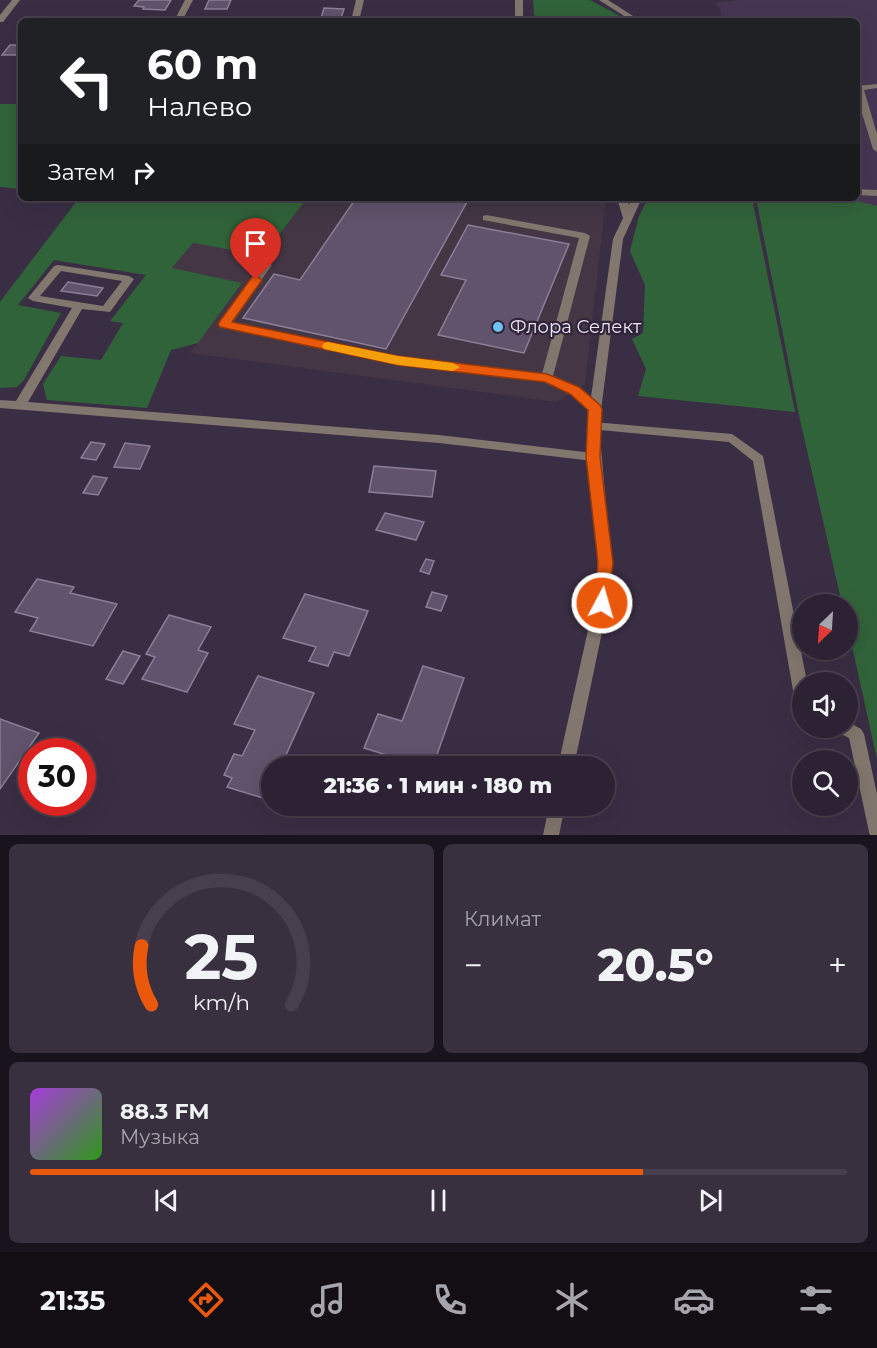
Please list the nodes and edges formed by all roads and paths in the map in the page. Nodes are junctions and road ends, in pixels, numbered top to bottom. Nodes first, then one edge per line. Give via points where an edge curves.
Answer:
1 (16, 0) edge
2 (189, 0) edge
3 (360, 0) edge
4 (519, 0) edge
5 (603, 0) edge
6 (180, 18) edge
7 (355, 18) edge
8 (519, 18) edge
9 (632, 18) edge
10 (0, 20) edge
11 (877, 86) edge
12 (860, 88) edge
13 (860, 91) edge
14 (877, 149) edge
15 (860, 192) edge
16 (877, 193) edge
17 (623, 201) edge
18 (635, 201) edge
19 (627, 217) junction
20 (486, 218) dead end
21 (267, 265) dead end
22 (79, 305) junction
23 (547, 378) junction
24 (0, 404) edge
25 (20, 405) junction
26 (595, 409) junction
27 (592, 426) junction
28 (593, 457) junction
29 (798, 672) edge
30 (857, 738) edge
31 (568, 756) edge
32 (555, 816) edge
33 (877, 832) edge
34 (551, 835) edge

1 - 10 street
2 - 6 street
3 - 7 street
4 - 8 street
5 - 9 street
11 - 12 street
13 - 14 street
15 - 16 street
17 - 19 street
18 - 19 street
19 - 26 street via 618,239
20 - 23 street via 585,236
21 - 23 street via 224,324 398,360
22 - 22 street via 33,298 58,268 129,279 106,310
22 - 25 street
23 - 26 street via 575,390
24 - 25 street
25 - 28 street via 439,439
26 - 27 street
27 - 28 street
27 - 29 street via 732,438 759,459
28 - 31 street via 605,563 604,590
30 - 33 street
32 - 34 street

